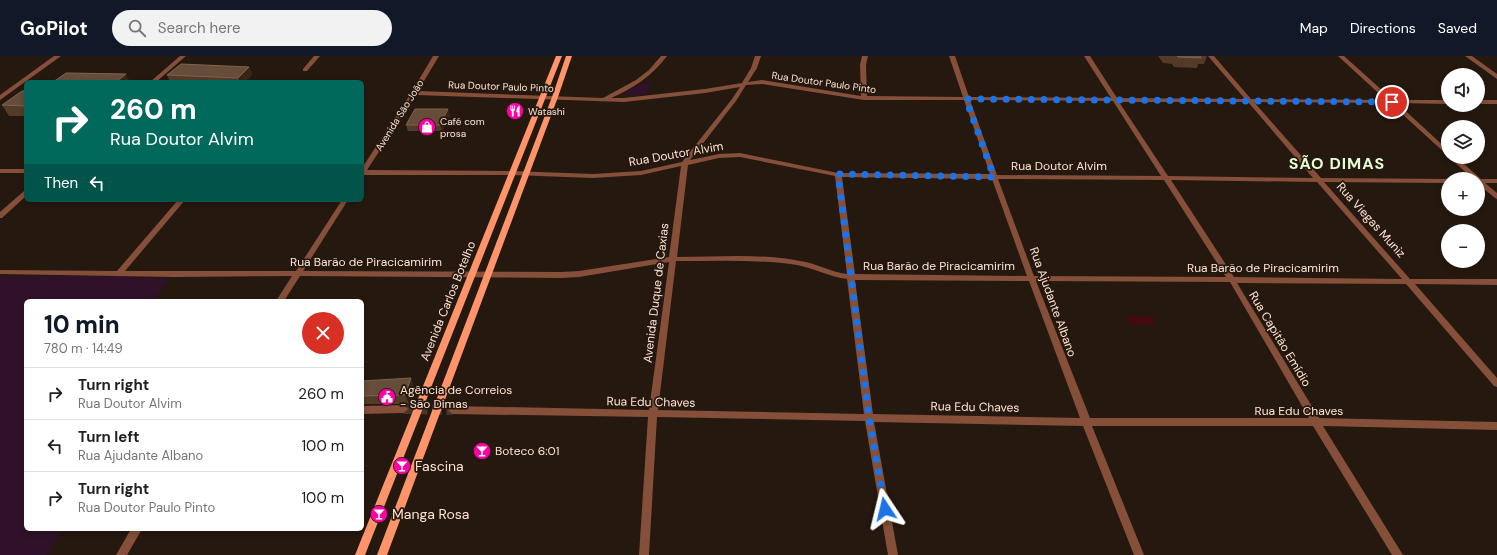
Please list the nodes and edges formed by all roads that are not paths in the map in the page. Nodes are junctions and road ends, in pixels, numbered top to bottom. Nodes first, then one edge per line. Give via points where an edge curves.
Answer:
1 (58, 56) edge
2 (183, 56) edge
3 (317, 56) edge
4 (436, 56) edge
5 (559, 56) edge
6 (569, 56) edge
7 (664, 56) edge
8 (758, 56) edge
9 (865, 56) edge
10 (952, 56) edge
11 (1086, 56) edge
12 (1211, 56) edge
13 (1341, 56) edge
14 (1468, 56) edge
15 (305, 70) dead end
16 (1497, 77) edge
17 (25, 80) edge
18 (155, 80) edge
19 (24, 81) edge
20 (744, 84) junction
21 (414, 93) junction
22 (544, 96) junction
23 (555, 97) junction
24 (0, 98) edge
25 (864, 98) junction
26 (602, 99) junction
27 (966, 99) junction
28 (1115, 100) junction
29 (1249, 100) junction
30 (1392, 102) junction
31 (1441, 102) edge
32 (1485, 102) edge
33 (1497, 102) edge
34 (1441, 147) edge
35 (685, 163) junction
36 (1460, 164) edge
37 (364, 169) edge
38 (0, 170) edge
39 (24, 171) edge
40 (364, 172) edge
41 (1469, 172) edge
42 (512, 173) junction
43 (527, 173) junction
44 (838, 174) junction
45 (994, 177) junction
46 (1165, 178) junction
47 (1318, 179) junction
48 (1485, 180) edge
49 (1441, 181) edge
50 (1497, 181) edge
51 (1485, 186) edge
52 (24, 194) edge
53 (1497, 197) edge
54 (180, 202) edge
55 (344, 202) edge
56 (0, 216) edge
57 (672, 258) junction
58 (0, 272) edge
59 (119, 273) junction
60 (298, 273) junction
61 (472, 274) junction
62 (488, 274) junction
63 (852, 277) junction
64 (1032, 278) junction
65 (1232, 280) junction
66 (1410, 281) junction
67 (1497, 282) edge
68 (281, 299) edge
69 (1497, 384) edge
70 (403, 409) tunnel mouth
71 (364, 410) edge
72 (452, 410) tunnel mouth
73 (653, 414) junction
74 (869, 417) junction
75 (1085, 422) junction
76 (1316, 422) junction
77 (1497, 426) edge
78 (136, 531) edge
79 (120, 555) edge
80 (360, 555) edge
81 (382, 555) edge
82 (644, 555) edge
83 (893, 555) edge
84 (1139, 555) edge
85 (1398, 555) edge

1 - 17 street
2 - 18 street
3 - 15 street
4 - 21 street, Avenida São João
5 - 22 main road, Avenida Carlos Botelho
6 - 23 main road
7 - 26 street via 654,70 641,80
8 - 20 street
9 - 25 street
10 - 27 street, Rua Ajudante Albano
11 - 28 street, Rua Capitão Emídio
12 - 29 street, Rua Viegas Muniz
13 - 30 street
14 - 16 street
19 - 24 street
20 - 25 street, Rua Doutor Paulo Pinto via 762,82
20 - 26 street, Rua Doutor Paulo Pinto via 624,100
20 - 35 street
21 - 22 street, Rua Doutor Paulo Pinto
21 - 37 street, Avenida São João
22 - 23 street, Rua Doutor Paulo Pinto
22 - 42 main road, Avenida Carlos Botelho
23 - 26 street, Rua Doutor Paulo Pinto
23 - 43 main road
25 - 27 street, Rua Doutor Paulo Pinto
27 - 28 street, Rua Doutor Paulo Pinto
27 - 45 street, Rua Ajudante Albano
28 - 29 street, Rua Doutor Paulo Pinto
28 - 46 street, Rua Capitão Emídio
29 - 30 street, Rua Doutor Paulo Pinto
29 - 47 street, Rua Viegas Muniz
30 - 31 street, Rua Doutor Paulo Pinto
30 - 34 street
32 - 33 street
35 - 43 street, Rua Doutor Alvim via 641,172 593,176
35 - 44 street, Rua Doutor Alvim via 719,156 740,155
35 - 57 street, Avenida Duque de Caxias
36 - 41 street
38 - 39 street
40 - 42 street, Rua Doutor Alvim
42 - 43 street, Rua Doutor Alvim
42 - 61 main road, Avenida Carlos Botelho
43 - 62 main road
44 - 45 street, Rua Doutor Alvim
44 - 63 street
45 - 46 street, Rua Doutor Alvim
45 - 64 street, Rua Ajudante Albano
46 - 47 street, Rua Doutor Alvim
46 - 65 street, Rua Capitão Emídio
47 - 49 street, Rua Doutor Alvim
47 - 66 street, Rua Viegas Muniz
48 - 50 street
51 - 53 street
52 - 56 street
54 - 59 street
55 - 60 street
57 - 62 street, Rua Barão de Piracicamirim via 579,274
57 - 63 street, Rua Barão de Piracicamirim via 768,259 800,263 836,275
57 - 73 street, Avenida Duque de Caxias
58 - 59 street, Rua Barão de Piracicamirim
59 - 60 street, Rua Barão de Piracicamirim
60 - 61 street, Rua Barão de Piracicamirim
60 - 68 street
61 - 62 street, Rua Barão de Piracicamirim
61 - 80 main road, Avenida Carlos Botelho
62 - 81 main road
63 - 64 street, Rua Barão de Piracicamirim
63 - 74 street
64 - 65 street, Rua Barão de Piracicamirim
64 - 75 street, Rua Ajudante Albano
65 - 66 street, Rua Barão de Piracicamirim
65 - 76 street, Rua Capitão Emídio
66 - 67 street, Rua Barão de Piracicamirim
66 - 69 street, Rua Viegas Muniz
70 - 71 street
72 - 73 street, Rua Edu Chaves
73 - 74 street, Rua Edu Chaves
73 - 82 street, Avenida Duque de Caxias
74 - 75 street, Rua Edu Chaves
74 - 83 street
75 - 76 street, Rua Edu Chaves
75 - 84 street, Rua Ajudante Albano
76 - 77 street, Rua Edu Chaves
76 - 85 street, Rua Capitão Emídio
78 - 79 street

